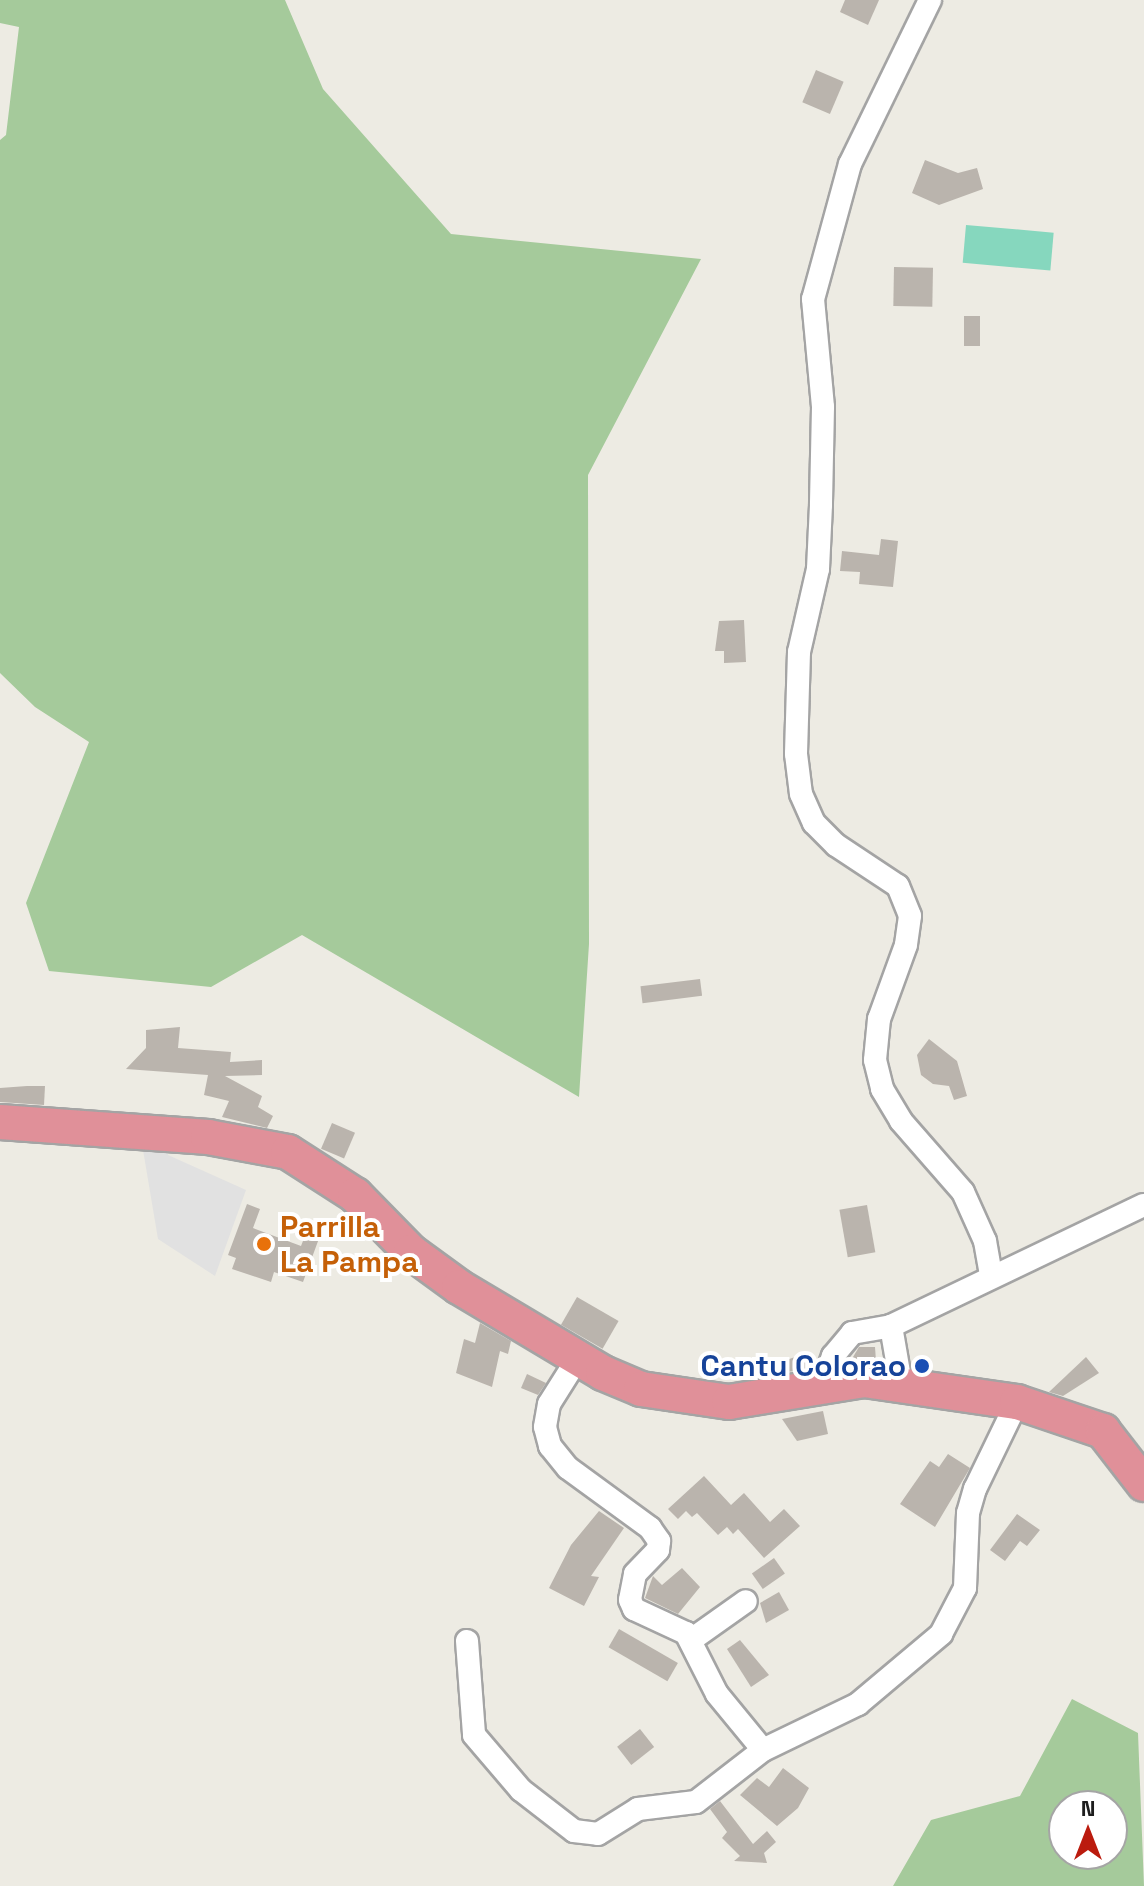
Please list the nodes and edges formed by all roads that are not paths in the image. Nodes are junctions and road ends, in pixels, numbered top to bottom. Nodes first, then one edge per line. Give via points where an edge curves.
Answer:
1 (930, 0) edge
2 (0, 1122) edge
3 (1144, 1205) edge
4 (991, 1276) junction
5 (891, 1326) junction
6 (578, 1358) junction
7 (901, 1384) junction
8 (822, 1386) junction
9 (1017, 1402) junction
10 (1144, 1484) edge
11 (746, 1601) dead end
12 (691, 1640) junction
13 (467, 1641) dead end
14 (763, 1750) junction

1 - 4 street via 850,164 813,299 823,407 821,505 818,569 799,652 796,754 801,794 814,823 836,845 898,886 910,916 906,945 879,1019 875,1060 882,1089 901,1121 963,1192 985,1241
2 - 6 highway via 208,1137 288,1152 355,1195 411,1252 459,1287
3 - 4 street
4 - 5 street via 956,1298
5 - 7 street
5 - 8 street via 852,1333 833,1356
6 - 8 highway via 641,1389 699,1401 729,1402
6 - 12 street via 549,1404 545,1427 550,1446 568,1468 650,1528 659,1541 658,1550 635,1574 630,1600 641,1616 686,1633
7 - 8 highway via 864,1380
7 - 9 highway
9 - 10 highway via 1103,1431
9 - 14 street via 975,1489 968,1513 965,1588 941,1634 844,1713
11 - 12 street
12 - 14 street via 717,1694
13 - 14 street via 474,1735 521,1790 574,1831 598,1834 638,1809 696,1802

